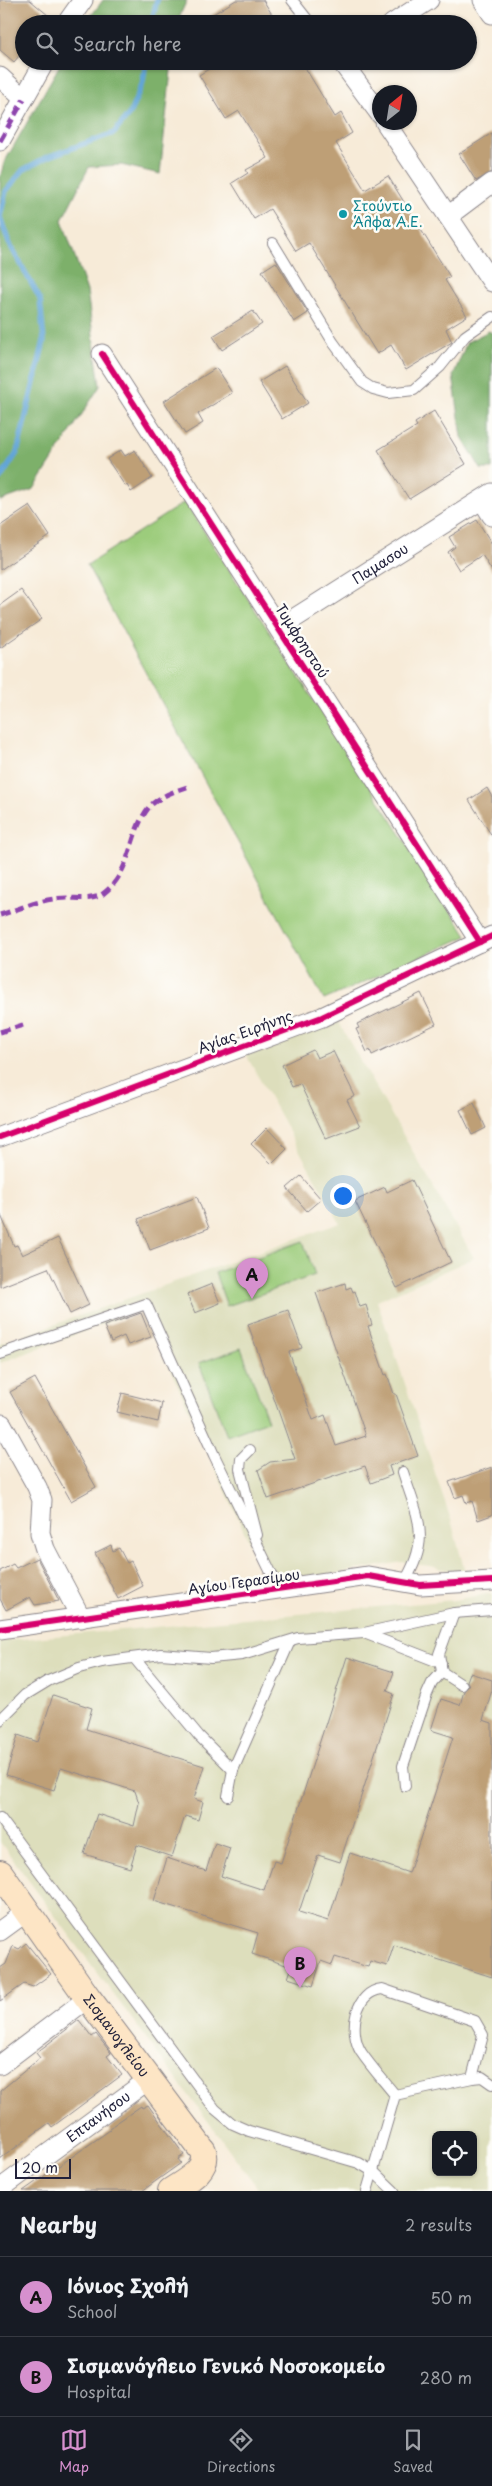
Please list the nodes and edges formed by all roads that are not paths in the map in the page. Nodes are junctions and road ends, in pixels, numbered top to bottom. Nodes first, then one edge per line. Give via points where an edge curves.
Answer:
1 (83, 0) edge
2 (292, 0) edge
3 (429, 0) edge
4 (484, 0) edge
5 (492, 14) edge
6 (72, 15) edge
7 (304, 15) edge
8 (406, 15) edge
9 (40, 70) edge
10 (348, 70) edge
11 (0, 77) edge
12 (24, 99) junction
13 (372, 103) edge
14 (390, 130) edge
15 (0, 141) edge
16 (492, 183) edge
17 (448, 216) junction
18 (273, 243) dead end
19 (492, 282) edge
20 (492, 317) edge
21 (102, 354) dead end
22 (487, 496) edge
23 (492, 516) edge
24 (279, 628) junction
25 (489, 939) edge
26 (0, 1137) edge
27 (0, 1354) edge
28 (2, 1424) dead end
29 (250, 1450) dead end
30 (403, 1472) dead end
31 (261, 1553) junction
32 (492, 1580) edge
33 (404, 1584) junction
34 (279, 1589) junction
35 (492, 1610) edge
36 (454, 1613) junction
37 (81, 1618) junction
38 (0, 1629) edge
39 (364, 1633) junction
40 (290, 1641) junction
41 (135, 1659) junction
42 (442, 1667) junction
43 (462, 1685) dead end
44 (0, 1717) edge
45 (233, 1770) junction
46 (405, 1786) dead end
47 (228, 1796) dead end
48 (0, 1818) edge
49 (0, 1873) edge
50 (26, 1912) junction
51 (0, 1931) edge
52 (88, 1998) junction
53 (0, 2065) edge
54 (482, 2078) edge
55 (148, 2080) junction
56 (492, 2084) edge
57 (395, 2095) junction
58 (374, 2172) junction
59 (0, 2189) edge
60 (171, 2191) edge
61 (367, 2191) edge
62 (394, 2191) edge

1 - 6 street
2 - 7 lane
3 - 8 street
4 - 5 street
9 - 12 street
10 - 13 street
11 - 12 street
12 - 15 street
14 - 17 street
16 - 17 street
17 - 19 street
18 - 20 lane via 333,342 362,382 373,389 388,393 414,390 440,367 466,336
21 - 24 street, Τυμφρηστού
22 - 23 street
22 - 24 street, Παμασου
24 - 25 street, Τυμφρηστού
25 - 26 street, Αγίας Ειρήνης via 322,1017
27 - 31 lane via 146,1304
28 - 37 street via 37,1487 42,1500 40,1533 45,1549
29 - 31 lane via 242,1459 240,1469
30 - 33 lane via 422,1531 420,1550
31 - 34 lane
32 - 33 street, Αγίου Γερασίμου via 420,1586
33 - 34 street, Αγίου Γερασίμου via 368,1576
34 - 37 street, Αγίου Γερασίμου
35 - 36 lane
36 - 39 lane
36 - 42 lane via 440,1654
37 - 38 street, Αγίου Γερασίμου
39 - 40 lane via 320,1635
39 - 42 lane
40 - 41 lane via 226,1658 161,1654
40 - 45 lane
41 - 44 lane via 102,1662 48,1681 25,1695
41 - 45 lane via 199,1736
42 - 43 lane
42 - 46 lane via 427,1694 406,1757 402,1778
45 - 47 lane
48 - 58 lane via 214,2109 248,2131 342,2158
49 - 50 street, Σισμανογλείου
50 - 51 street
50 - 52 street, Σισμανογλείου
52 - 53 street
52 - 55 street, Σισμανογλείου
54 - 56 lane
54 - 57 lane
54 - 57 lane via 483,2034 475,2021 382,1988 376,1989 368,1992 361,2001 356,2035 360,2050
55 - 59 street, Επτανήσου
55 - 60 street, Σισμανογλείου via 204,2155 201,2169
57 - 58 lane
58 - 61 lane
58 - 62 lane

